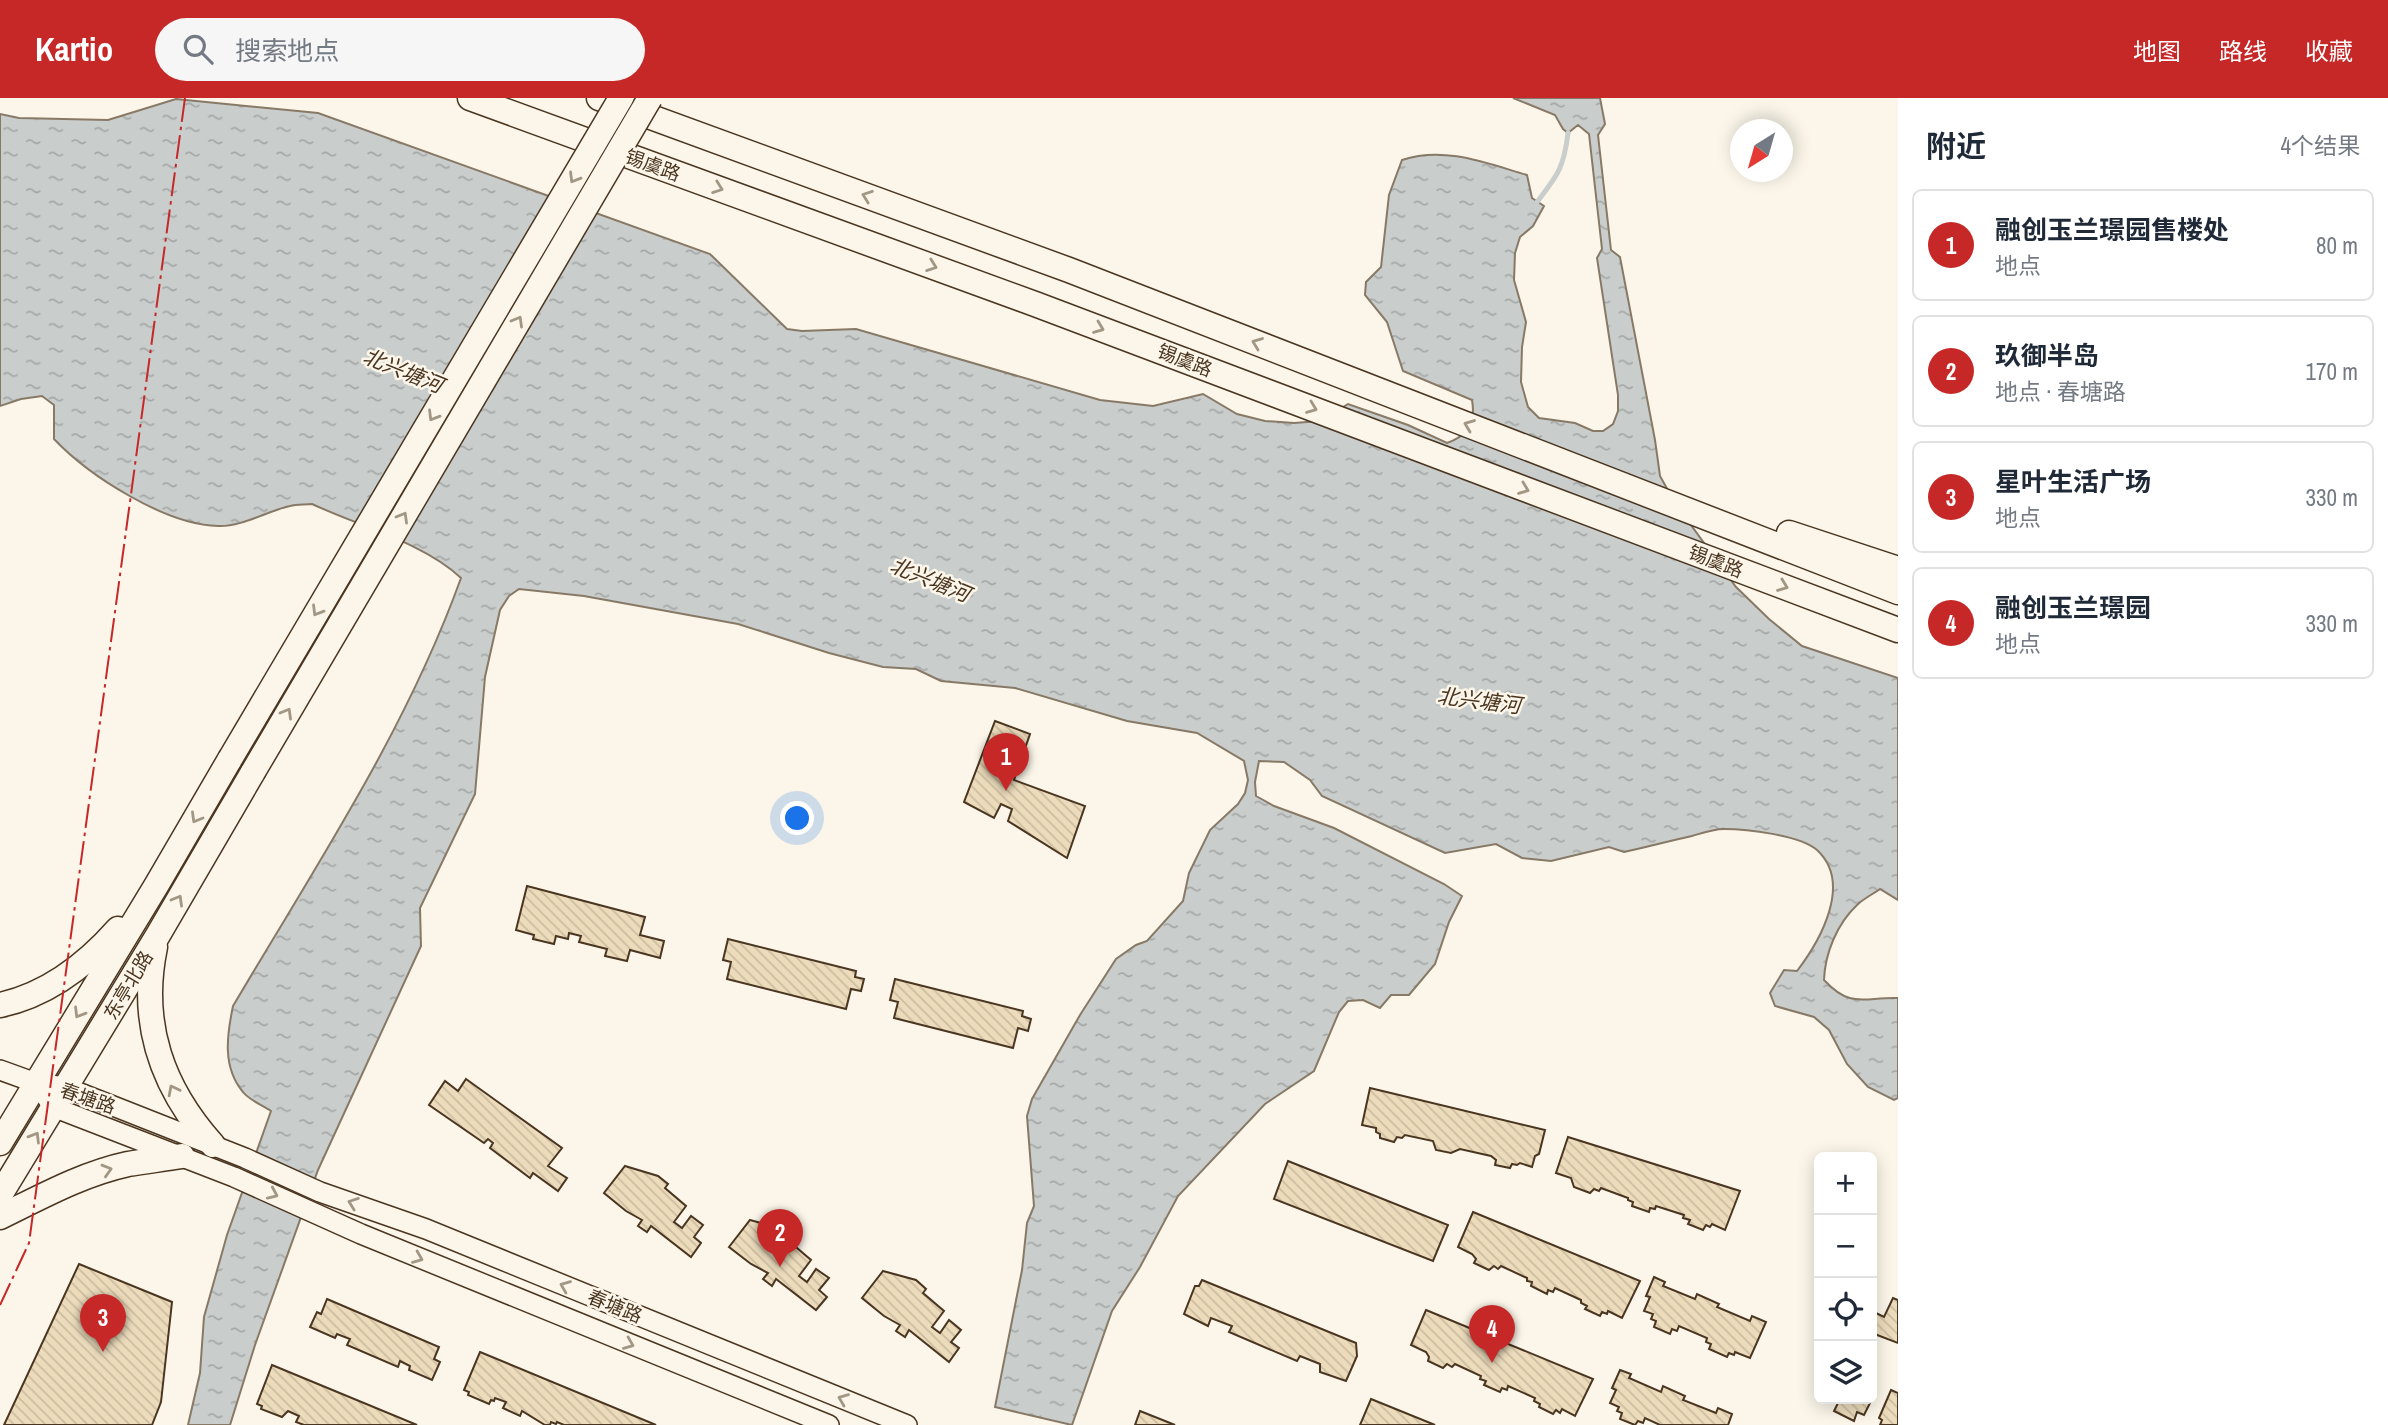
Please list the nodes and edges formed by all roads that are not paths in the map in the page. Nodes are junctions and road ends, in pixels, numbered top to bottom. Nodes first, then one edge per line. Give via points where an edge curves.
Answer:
1 (470, 98) edge
2 (599, 98) edge
3 (621, 98) edge
4 (650, 98) edge
5 (1612, 481) junction
6 (1898, 569) edge
7 (1898, 592) edge
8 (1898, 630) edge
9 (156, 886) junction
10 (158, 935) junction
11 (0, 1005) edge
12 (0, 1070) edge
13 (36, 1083) junction
14 (59, 1097) junction
15 (0, 1143) edge
16 (213, 1145) junction
17 (182, 1156) junction
18 (0, 1195) edge
19 (0, 1217) edge
20 (829, 1425) edge
21 (906, 1425) edge

1 -> 8 main road, 锡虞路 via 1035,304
5 -> 2 main road, 锡虞路 via 1069,270
3 -> 9 main road, 东亭北路, bridge
10 -> 4 main road, 东亭北路, bridge
5 - 6 main road
5 - 7 main road, 锡虞路
9 - 11 main road via 75,970 18,1001
9 -> 13 main road, 东亭北路
10 - 14 main road, 东亭北路
16 -> 10 main road via 178,1100 156,1048 149,991
12 - 13 street, 春塘路
13 - 14 street, 春塘路
13 - 15 main road, 东亭北路
14 - 16 street, 春塘路
14 - 17 street, 春塘路
18 -> 14 main road, 东亭北路
21 -> 16 street, 春塘路
19 -> 17 main road via 84,1178
17 -> 20 street, 春塘路 via 384,1244

